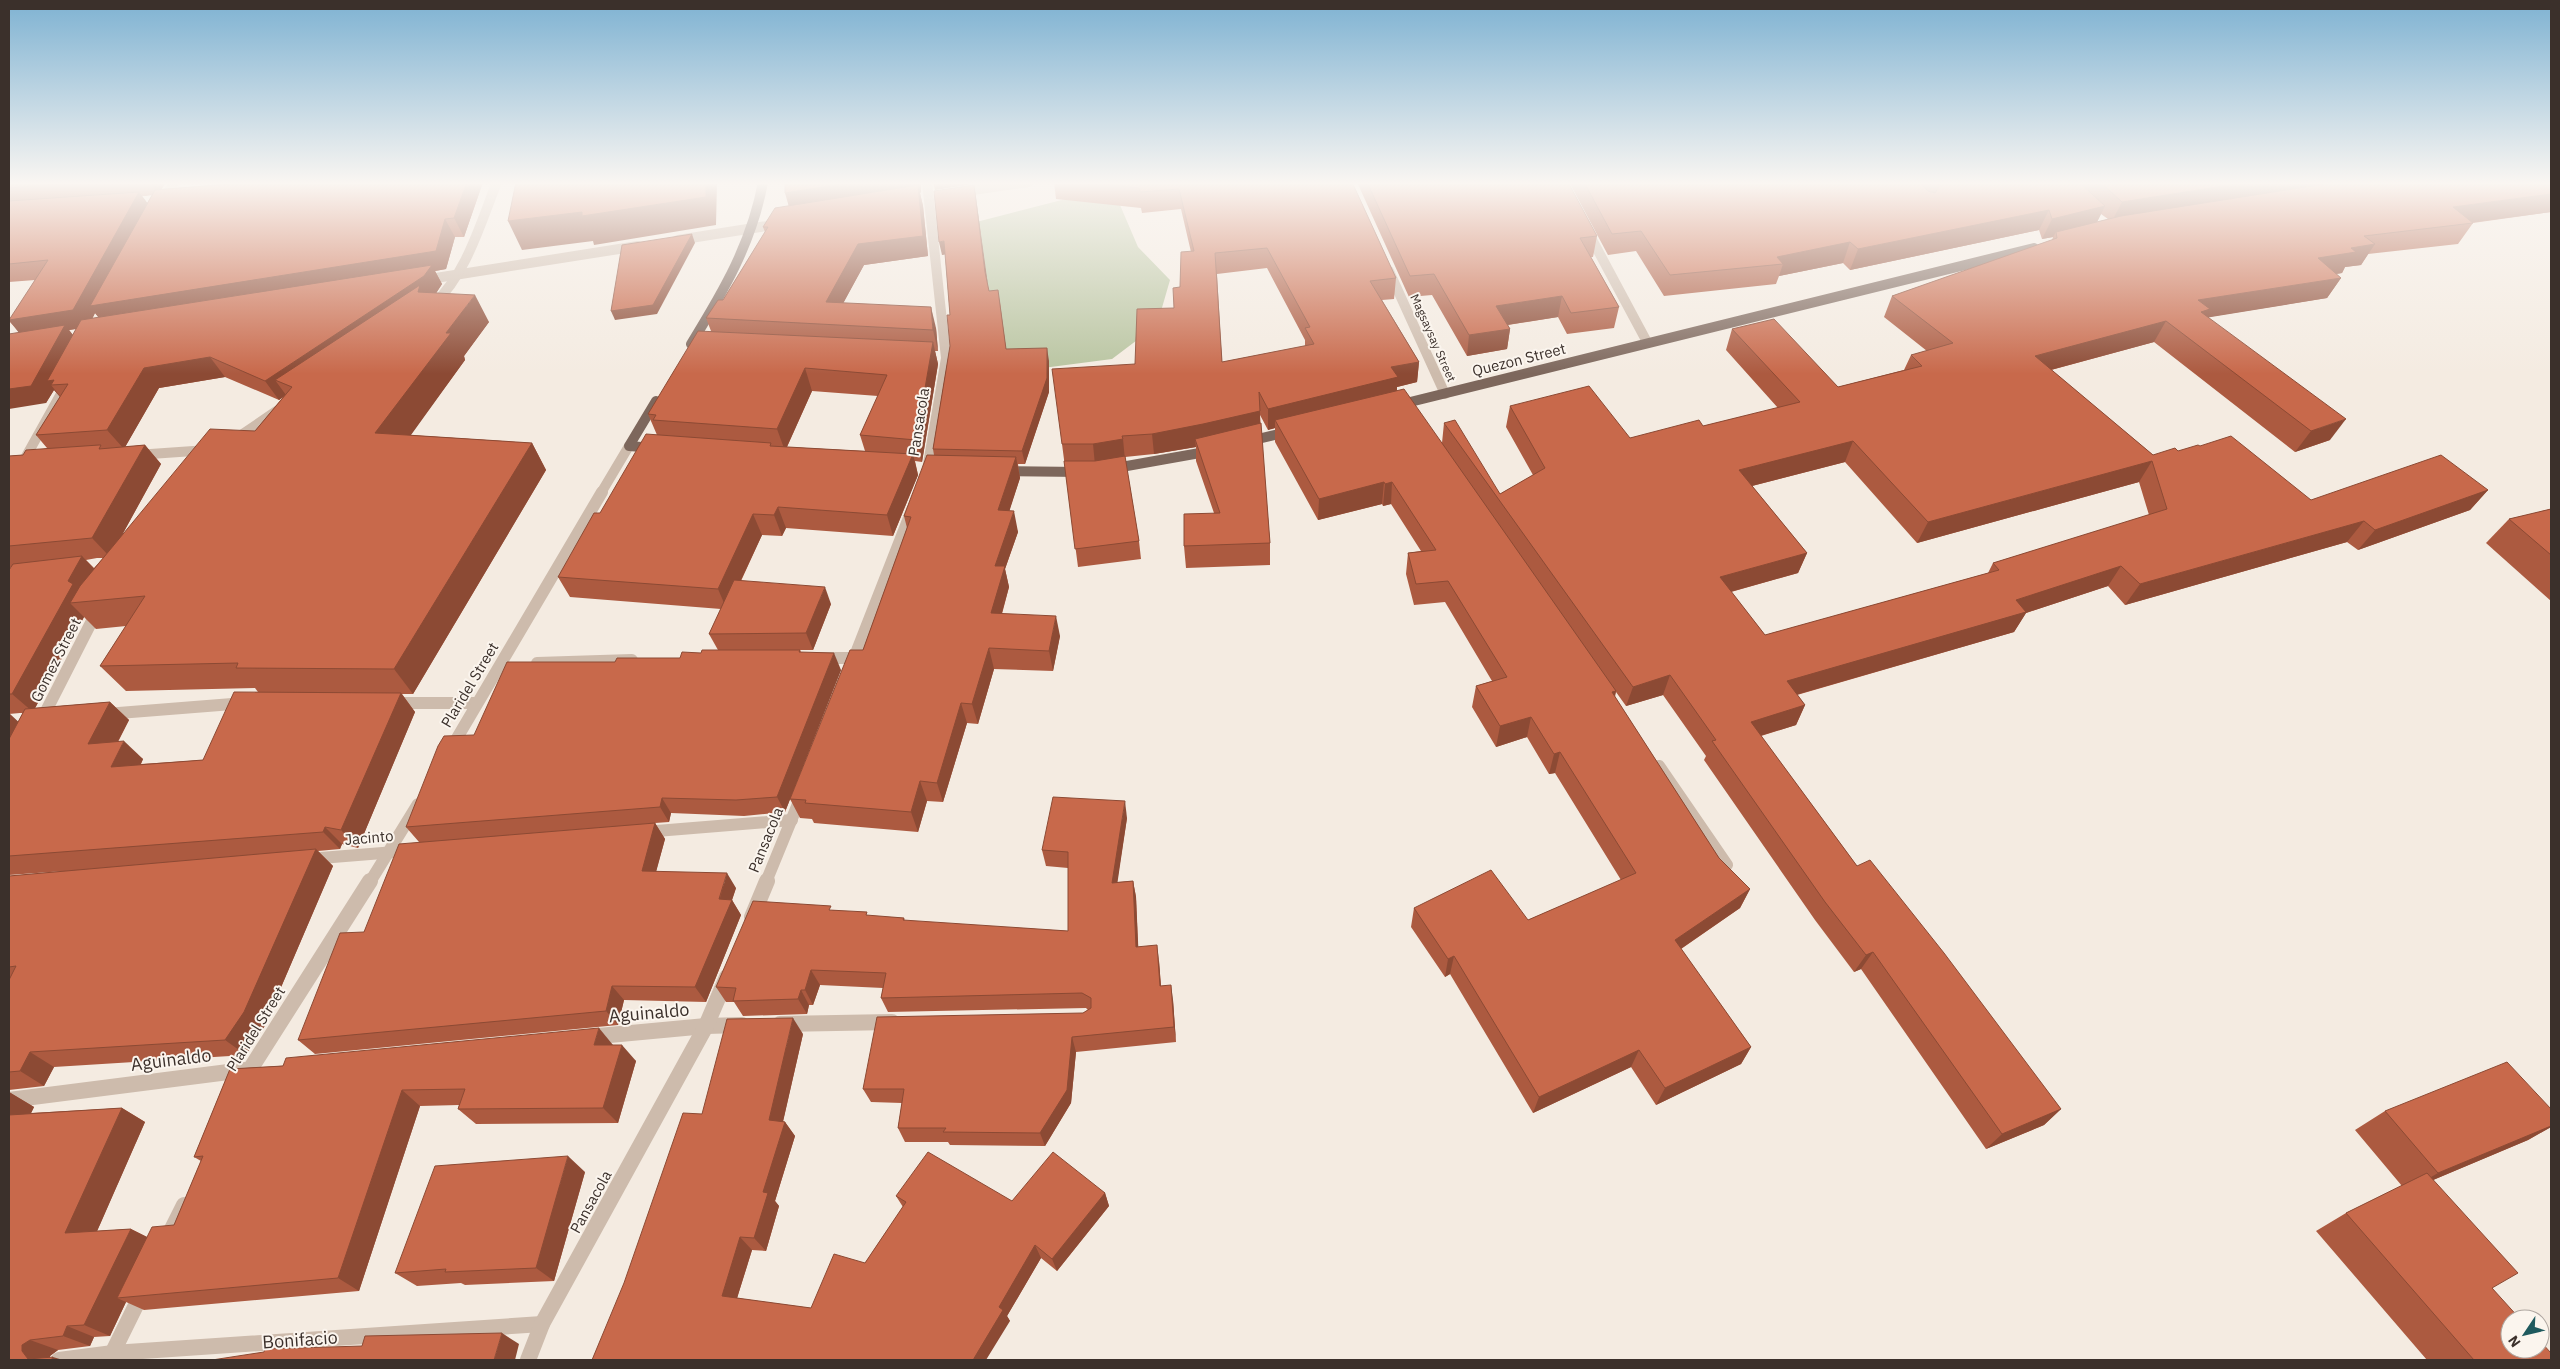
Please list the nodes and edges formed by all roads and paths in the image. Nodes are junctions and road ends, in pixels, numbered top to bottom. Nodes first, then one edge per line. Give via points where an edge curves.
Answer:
1 (471, 246) edge
2 (640, 246) edge
3 (748, 246) edge
4 (929, 246) edge
5 (1595, 246) edge
6 (2042, 246) edge
7 (1385, 263) edge
8 (459, 274) junction
9 (410, 282) edge
10 (424, 311) edge
11 (1647, 342) junction
12 (692, 348) edge
13 (71, 377) edge
14 (1445, 394) junction
15 (660, 396) edge
16 (289, 403) edge
17 (1386, 408) edge
18 (1301, 429) edge
19 (629, 446) junction
20 (222, 447) junction
21 (669, 449) edge
22 (121, 457) edge
23 (203, 461) edge
24 (28, 464) junction
25 (9, 465) edge
26 (990, 471) edge
27 (9, 487) edge
28 (104, 598) edge
29 (805, 658) edge
30 (854, 658) junction
31 (646, 659) edge
32 (512, 664) junction
33 (847, 676) edge
34 (254, 702) edge
35 (380, 702) edge
36 (477, 704) junction
37 (90, 715) edge
38 (62, 717) edge
39 (26, 720) edge
40 (40, 723) junction
41 (1654, 760) edge
42 (443, 761) edge
43 (806, 784) edge
44 (424, 794) edge
45 (792, 820) junction
46 (635, 833) edge
47 (409, 851) edge
48 (389, 852) junction
49 (292, 861) edge
50 (1727, 865) edge
51 (747, 928) edge
52 (732, 964) edge
53 (906, 1022) edge
54 (706, 1026) junction
55 (570, 1039) edge
56 (268, 1068) edge
57 (248, 1070) junction
58 (236, 1096) edge
59 (9, 1100) edge
60 (189, 1194) edge
61 (160, 1256) edge
62 (147, 1282) edge
63 (542, 1324) junction
64 (111, 1357) edge
65 (58, 1360) edge
66 (528, 1360) edge

1 - 8 street
2 - 8 street
3 - 12 main road
4 - 30 street, Pansacola via 941,358 927,469
5 - 11 street
6 - 11 main road, Quezon Street
7 - 14 street, Magsaysay Street
8 - 9 street
8 - 10 street via 440,300
11 - 14 main road, Quezon Street
13 - 24 street
14 - 17 main road, Quezon Street via 1408,407
15 - 19 main road, Plaridel Street
16 - 20 street
18 - 26 main road via 1096,472
19 - 21 main road
19 - 32 street, Plaridel Street
20 - 22 street
20 - 23 street
24 - 25 street
24 - 27 street
28 - 40 street, Gomez Street
29 - 30 street
30 - 33 street, Pansacola
31 - 32 street
32 - 36 street, Plaridel Street
34 - 37 street
35 - 36 street
36 - 42 street, Plaridel Street
38 - 40 street
39 - 40 street
41 - 50 street
43 - 45 street, Pansacola
44 - 48 street, Plaridel Street
45 - 46 street
45 - 51 street, Pansacola
47 - 48 street, Jacinto
48 - 49 street, Jacinto
48 - 57 street, Plaridel Street
52 - 54 street, Pansacola
53 - 54 street, Aguinaldo
54 - 55 street, Aguinaldo
54 - 63 street, Pansacola
56 - 57 street, Aguinaldo
57 - 58 street, Plaridel Street
57 - 59 street, Aguinaldo
60 - 61 street
62 - 64 street
63 - 64 street, Bonifacio
63 - 66 street, Pansacola
64 - 65 street, Bonifacio

